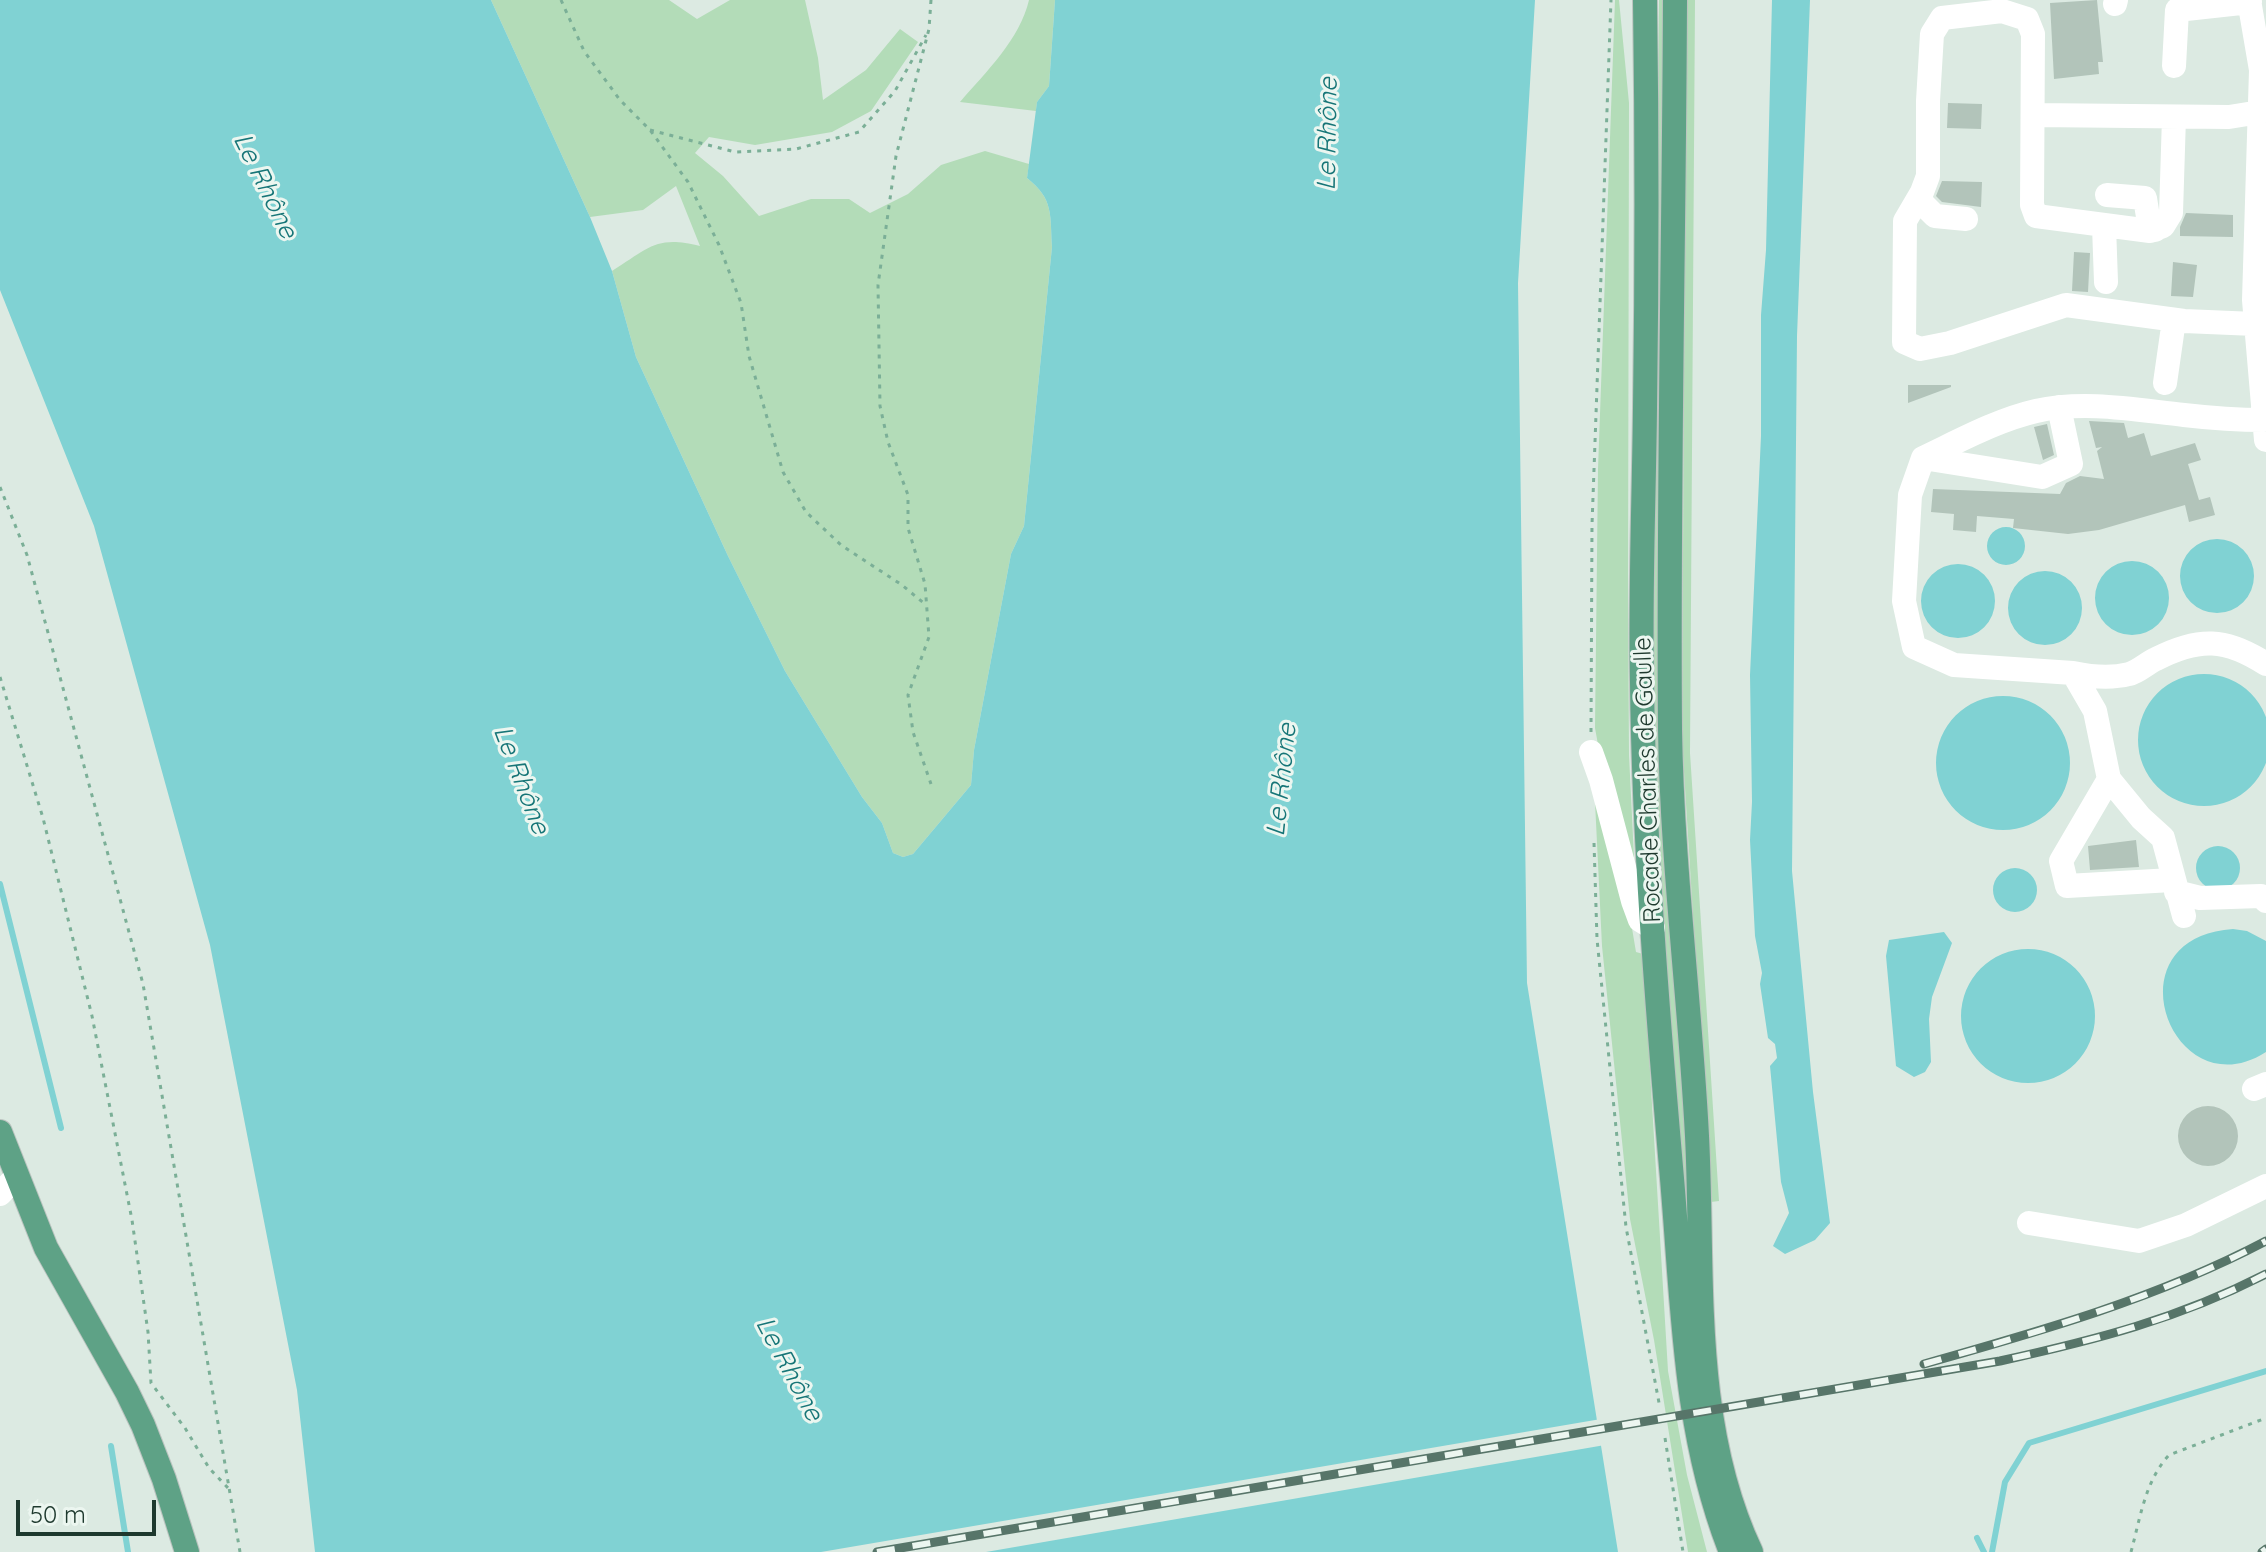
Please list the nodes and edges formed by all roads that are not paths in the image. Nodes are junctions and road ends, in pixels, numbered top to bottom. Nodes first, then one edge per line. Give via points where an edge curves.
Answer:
1 (1645, 0) edge
2 (1675, 0) edge
3 (2250, 1) edge
4 (2026, 9) edge
5 (2174, 66) dead end
6 (2260, 112) junction
7 (2035, 115) junction
8 (2174, 117) junction
9 (2107, 195) dead end
10 (1918, 199) junction
11 (1966, 219) dead end
12 (2104, 226) junction
13 (2155, 230) junction
14 (2106, 282) dead end
15 (2174, 320) junction
16 (2255, 324) junction
17 (2165, 383) dead end
18 (2059, 407) junction
19 (2265, 430) edge
20 (1923, 458) junction
21 (2266, 664) edge
22 (2073, 673) junction
23 (1591, 752) road end
24 (2109, 779) junction
25 (2174, 886) junction
26 (2266, 901) edge
27 (2184, 916) dead end
28 (1653, 928) junction
29 (0, 1132) edge
30 (8, 1185) edge
31 (2266, 1186) edge
32 (2029, 1223) dead end
33 (187, 1552) edge
34 (1731, 1552) edge
35 (1751, 1552) edge

1 - 28 main road, Rocade Charles de Gaulle via 1642,677
2 - 35 main road, Rocade Charles de Gaulle via 1672,778 1697,1137 1705,1369 1725,1478
3 - 5 lane via 2177,10
3 - 6 lane via 2261,70
4 - 7 lane via 2033,34
4 - 10 lane via 1942,18 1932,34 1928,176
6 - 8 lane
6 - 16 lane
7 - 8 lane
7 - 12 lane via 2036,216
8 - 13 lane via 2171,213
9 - 13 lane via 2145,198
10 - 11 lane via 1935,216
10 - 15 lane via 1905,221 1904,342 1920,349 1935,346 2066,305
12 - 13 lane
12 - 14 lane
15 - 16 lane
15 - 17 lane
16 - 19 lane
18 - 19 lane via 2119,407
18 - 20 lane via 1989,427
18 - 20 lane via 2071,464 2042,477
20 - 22 lane via 1910,495 1904,601 1914,647 1954,665
21 - 22 lane via 2219,642 2187,647 2131,674 2094,678
22 - 24 lane via 2095,711
23 - 28 lane via 1633,901 1640,920
24 - 25 lane via 2163,838
24 - 25 lane via 2061,861 2067,886
25 - 26 lane via 2200,898 2261,896
25 - 27 lane
28 - 34 main road, Rocade Charles de Gaulle via 1688,1386 1702,1463
29 - 30 main road
30 - 33 main road via 127,1392 164,1479
31 - 32 lane via 2139,1241

